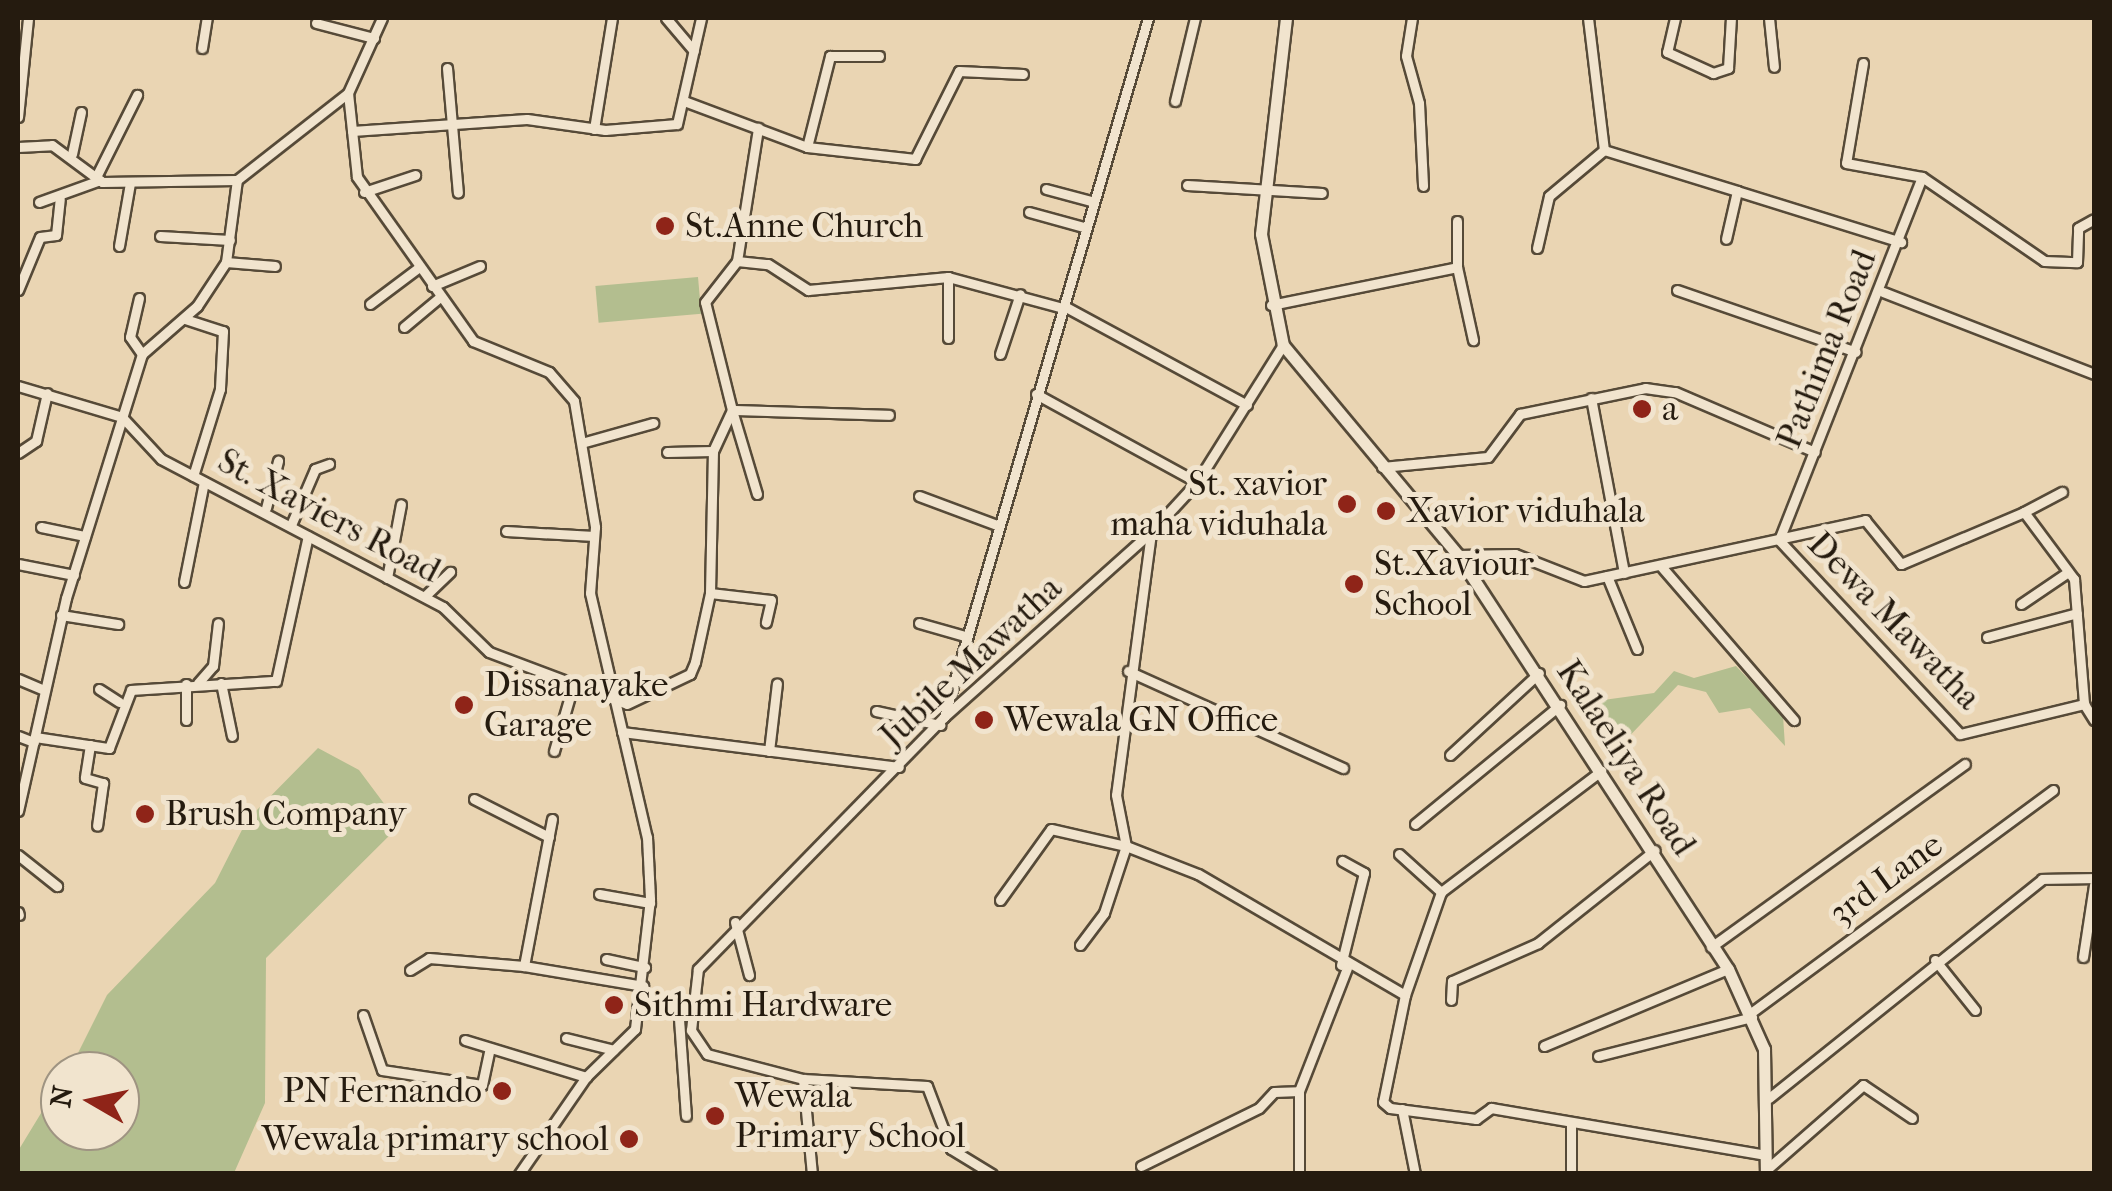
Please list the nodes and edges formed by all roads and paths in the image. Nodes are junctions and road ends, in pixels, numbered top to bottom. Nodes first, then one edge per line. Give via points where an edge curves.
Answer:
1 (28, 18) edge
2 (207, 18) edge
3 (382, 18) edge
4 (612, 18) edge
5 (666, 18) edge
6 (700, 18) edge
7 (1148, 18) edge
8 (1195, 18) edge
9 (1286, 18) edge
10 (1412, 18) edge
11 (1588, 18) edge
12 (1675, 18) edge
13 (1731, 18) edge
14 (1769, 18) edge
15 (316, 23) dead end
16 (374, 38) junction
17 (202, 48) dead end
18 (694, 51) junction
19 (879, 56) dead end
20 (1862, 63) dead end
21 (1774, 67) dead end
22 (448, 68) dead end
23 (1023, 74) dead end
24 (19, 79) edge
25 (348, 93) junction
26 (137, 95) dead end
27 (684, 101) junction
28 (1175, 101) dead end
29 (81, 112) dead end
30 (18, 117) edge
31 (450, 121) junction
32 (758, 128) junction
33 (594, 129) junction
34 (352, 130) junction
35 (806, 146) junction
36 (18, 147) edge
37 (1604, 150) junction
38 (72, 154) junction
39 (416, 176) dead end
40 (1922, 177) junction
41 (98, 178) junction
42 (237, 180) junction
43 (130, 184) junction
44 (1186, 185) dead end
45 (1423, 186) dead end
46 (1046, 189) dead end
47 (1738, 191) junction
48 (364, 192) junction
49 (1265, 192) junction
50 (458, 193) dead end
51 (1322, 193) dead end
52 (60, 200) junction
53 (1091, 201) junction
54 (38, 202) dead end
55 (1029, 212) dead end
56 (2094, 219) edge
57 (1457, 221) dead end
58 (1084, 226) junction
59 (160, 236) dead end
60 (1726, 239) dead end
61 (230, 240) junction
62 (1901, 242) junction
63 (118, 246) dead end
64 (1537, 248) dead end
65 (738, 261) junction
66 (226, 262) junction
67 (276, 266) dead end
68 (480, 266) dead end
69 (1457, 267) junction
70 (418, 268) junction
71 (948, 277) junction
72 (432, 286) junction
73 (18, 290) edge
74 (1678, 290) dead end
75 (1883, 292) junction
76 (1020, 294) junction
77 (440, 296) junction
78 (139, 298) dead end
79 (370, 304) dead end
80 (1271, 305) junction
81 (1063, 307) junction
82 (185, 320) junction
83 (404, 327) dead end
84 (948, 338) dead end
85 (1473, 340) dead end
86 (1282, 345) junction
87 (1856, 352) junction
88 (142, 354) junction
89 (1000, 354) dead end
90 (2094, 374) edge
91 (18, 386) edge
92 (46, 393) junction
93 (1036, 394) junction
94 (1591, 398) junction
95 (1247, 405) junction
96 (732, 410) junction
97 (117, 415) junction
98 (890, 415) dead end
99 (653, 423) dead end
100 (585, 442) junction
101 (713, 451) junction
102 (18, 452) edge
103 (666, 452) dead end
104 (1815, 452) junction
105 (278, 460) dead end
106 (329, 464) dead end
107 (1382, 466) junction
108 (193, 476) junction
109 (204, 482) junction
110 (1198, 482) junction
111 (2062, 492) dead end
112 (757, 494) dead end
113 (919, 496) dead end
114 (401, 504) dead end
115 (266, 508) junction
116 (2024, 512) junction
117 (291, 525) junction
118 (998, 525) junction
119 (40, 528) dead end
120 (506, 531) dead end
121 (1151, 532) junction
122 (85, 536) junction
123 (308, 536) junction
124 (594, 536) junction
125 (1780, 540) junction
126 (1458, 555) junction
127 (18, 564) edge
128 (1660, 565) junction
129 (450, 572) dead end
130 (2068, 572) junction
131 (1624, 573) junction
132 (74, 575) junction
133 (1607, 576) junction
134 (387, 578) junction
135 (184, 582) dead end
136 (710, 593) junction
137 (425, 596) junction
138 (2021, 604) dead end
139 (2077, 613) junction
140 (61, 615) junction
141 (766, 622) dead end
142 (919, 623) dead end
143 (118, 624) dead end
144 (218, 624) dead end
145 (965, 636) junction
146 (1987, 637) dead end
147 (1637, 649) dead end
148 (1128, 671) junction
149 (1539, 674) junction
150 (2094, 677) edge
151 (18, 680) edge
152 (2082, 681) junction
153 (778, 683) dead end
154 (192, 684) junction
155 (221, 684) junction
156 (572, 689) junction
157 (44, 690) junction
158 (99, 690) dead end
159 (614, 698) junction
160 (119, 702) junction
161 (2084, 704) junction
162 (1560, 706) junction
163 (876, 711) dead end
164 (186, 720) dead end
165 (1794, 720) dead end
166 (2094, 720) edge
167 (942, 721) junction
168 (622, 732) junction
169 (18, 736) edge
170 (232, 736) dead end
171 (34, 740) junction
172 (90, 745) junction
173 (554, 751) dead end
174 (770, 751) junction
175 (1450, 755) dead end
176 (1965, 764) dead end
177 (899, 767) junction
178 (1343, 768) dead end
179 (1603, 769) junction
180 (2052, 790) dead end
181 (474, 800) dead end
182 (18, 812) edge
183 (552, 819) dead end
184 (1415, 824) dead end
185 (97, 826) dead end
186 (548, 837) junction
187 (1126, 846) junction
188 (1655, 850) junction
189 (1399, 854) dead end
190 (18, 855) edge
191 (1342, 861) dead end
192 (2094, 882) edge
193 (57, 886) dead end
194 (1441, 892) junction
195 (599, 894) dead end
196 (1000, 900) dead end
197 (650, 902) junction
198 (2093, 910) edge
199 (735, 922) junction
200 (1080, 945) dead end
201 (1710, 947) junction
202 (2083, 957) dead end
203 (606, 960) dead end
204 (1935, 960) junction
205 (524, 966) junction
206 (1344, 966) junction
207 (645, 967) junction
208 (410, 970) dead end
209 (1728, 970) junction
210 (750, 975) dead end
211 (644, 986) junction
212 (1405, 995) junction
213 (642, 999) junction
214 (1451, 1000) dead end
215 (683, 1006) junction
216 (1975, 1010) dead end
217 (1753, 1014) junction
218 (363, 1015) dead end
219 (566, 1038) dead end
220 (464, 1040) dead end
221 (1544, 1046) dead end
222 (614, 1050) junction
223 (489, 1052) junction
224 (1598, 1056) dead end
225 (586, 1077) junction
226 (803, 1079) junction
227 (1299, 1090) junction
228 (1769, 1098) junction
229 (1402, 1109) junction
230 (686, 1116) dead end
231 (1912, 1118) dead end
232 (1571, 1122) junction
233 (1766, 1155) junction
234 (1141, 1166) dead end
235 (1766, 1172) edge
236 (519, 1174) edge
237 (812, 1174) edge
238 (992, 1174) edge
239 (1298, 1174) edge
240 (1415, 1174) edge
241 (1571, 1174) edge

1 - 24 street
2 - 17 street
3 - 16 street
4 - 33 street
5 - 18 street
6 - 18 street
7 - 53 street
8 - 28 street
9 - 49 street, Kalaeliya Road
10 - 45 street via 1406,56 1419,103
11 - 37 street
12 - 13 street via 1667,52 1713,73 1728,68
14 - 21 street
15 - 16 street
16 - 25 street
18 - 27 street
19 - 35 street via 830,56
20 - 40 street via 1846,162
22 - 31 street
23 - 35 street via 959,71 926,152 915,159
24 - 30 street
25 - 34 street
25 - 42 street
26 - 41 street
27 - 32 street
27 - 33 street via 678,124
29 - 38 street
31 - 33 street
31 - 34 street
31 - 50 street
32 - 35 street
32 - 65 street
34 - 48 street
36 - 38 street via 40,142
37 - 47 street
37 - 64 street via 1549,196
38 - 41 street
39 - 48 street
40 - 56 street via 2044,261 2077,262 2078,228
40 - 62 street, Pathima Road
41 - 43 street
41 - 52 street
42 - 43 street
42 - 61 street
43 - 63 street
44 - 49 street
46 - 53 street
47 - 60 street
47 - 62 street
48 - 70 street
49 - 51 street
49 - 80 street, Kalaeliya Road
52 - 54 street
52 - 73 street via 56,235 40,237
53 - 58 street
55 - 58 street
57 - 69 street
58 - 81 street
59 - 61 street
61 - 66 street
62 - 75 street, Pathima Road
65 - 71 street via 768,264 808,290
65 - 96 street via 705,302
66 - 67 street
66 - 82 street
68 - 72 street
69 - 80 street
69 - 85 street
70 - 72 street
70 - 79 street
71 - 76 street
71 - 84 street
72 - 77 street
74 - 87 street
75 - 87 street, Pathima Road
75 - 90 street
76 - 81 street
76 - 89 street
77 - 83 street
77 - 100 street via 484,350 549,372 574,402
78 - 88 street via 130,338
80 - 86 street, Kalaeliya Road
81 - 93 street
81 - 95 street
82 - 88 street
82 - 108 street via 223,331 220,389
86 - 95 street, Jubile Mawatha
86 - 107 street, Kalaeliya Road
87 - 104 street, Pathima Road
88 - 97 street
91 - 92 street, St. Xaviers Road
92 - 97 street, St. Xaviers Road
92 - 102 street via 36,441
93 - 110 street
93 - 118 street
94 - 104 street via 1675,392
94 - 107 street via 1520,414 1488,457
94 - 131 street
95 - 110 street, Jubile Mawatha
96 - 98 street
96 - 101 street
96 - 112 street
97 - 108 street, St. Xaviers Road
97 - 122 street
99 - 100 street
100 - 124 street
101 - 103 street
101 - 136 street
104 - 125 street, Pathima Road
105 - 115 street
106 - 117 street via 315,469
107 - 126 street, Kalaeliya Road
108 - 109 street, St. Xaviers Road
109 - 115 street, St. Xaviers Road
109 - 135 street
110 - 121 street, Jubile Mawatha
111 - 116 street
113 - 118 street
114 - 134 street
115 - 117 street, St. Xaviers Road
116 - 125 street via 1901,564 1865,520
116 - 130 street
117 - 123 street, St. Xaviers Road
118 - 145 street
119 - 122 street
120 - 124 street
121 - 148 street
121 - 167 street, Jubile Mawatha
122 - 132 street
123 - 134 street, St. Xaviers Road
123 - 155 street via 286,665 276,681
124 - 159 street via 590,593
125 - 128 street
125 - 161 street, Dewa Mawatha via 1960,734
126 - 133 street via 1500,552 1584,581
126 - 149 street, Kalaeliya Road
127 - 132 street
128 - 131 street
128 - 165 street
129 - 137 street
130 - 138 street
130 - 139 street
131 - 133 street
132 - 140 street
133 - 147 street
134 - 137 street, St. Xaviers Road
136 - 141 street via 771,600
136 - 159 street via 690,674 627,704
137 - 156 street, St. Xaviers Road via 489,652
139 - 146 street
139 - 152 street
140 - 143 street
140 - 157 street
142 - 145 street
144 - 154 street via 213,666
145 - 167 street
148 - 178 street
148 - 187 street via 1116,796
149 - 162 street, Kalaeliya Road
149 - 175 street
150 - 152 street
151 - 157 street
152 - 161 street
153 - 174 street
154 - 155 street
154 - 160 street via 131,690
154 - 164 street
155 - 170 street
156 - 159 street, St. Xaviers Road
156 - 173 street
157 - 171 street
158 - 160 street
159 - 168 street
160 - 172 street via 109,748
161 - 166 street
162 - 179 street, Kalaeliya Road
162 - 184 street
163 - 167 street
167 - 177 street, Jubile Mawatha
168 - 174 street
168 - 197 street via 647,837
169 - 171 street
171 - 172 street
171 - 182 street
172 - 185 street via 85,778 103,783
174 - 177 street
176 - 201 street
177 - 199 street, Jubile Mawatha
179 - 188 street, Kalaeliya Road
179 - 194 street
180 - 217 street, 3rd Lane
181 - 186 street
183 - 186 street
186 - 205 street
187 - 196 street via 1052,829
187 - 200 street via 1104,912
187 - 206 street via 1198,874
188 - 201 street, Kalaeliya Road
188 - 214 street via 1538,943 1452,981
189 - 194 street
190 - 193 street
191 - 206 street via 1364,872
192 - 198 street
192 - 204 street via 2042,879
194 - 212 street
195 - 197 street
197 - 207 street
198 - 202 street
199 - 210 street
199 - 215 street, Jubile Mawatha via 698,969
201 - 209 street, Kalaeliya Road
203 - 207 street
204 - 216 street
204 - 228 street
205 - 208 street via 429,958
205 - 211 street
206 - 212 street
206 - 227 street
207 - 211 street
209 - 217 street, Kalaeliya Road
209 - 221 street
211 - 213 street
212 - 229 street via 1383,1102
213 - 215 street
213 - 222 street via 635,1029
215 - 226 street via 707,1054
215 - 230 street
217 - 224 street
217 - 228 street, Kalaeliya Road
218 - 223 street via 382,1070 482,1086
219 - 222 street
220 - 223 street via 490,1043
222 - 225 street
223 - 225 street
225 - 236 street
226 - 237 street
226 - 238 street via 927,1086 950,1148
227 - 234 street via 1274,1092 1259,1108
227 - 239 street
228 - 233 street, Kalaeliya Road
229 - 232 street via 1476,1119 1491,1108
229 - 240 street
231 - 235 street via 1863,1085
232 - 233 street
232 - 241 street
233 - 235 street, Kalaeliya Road

